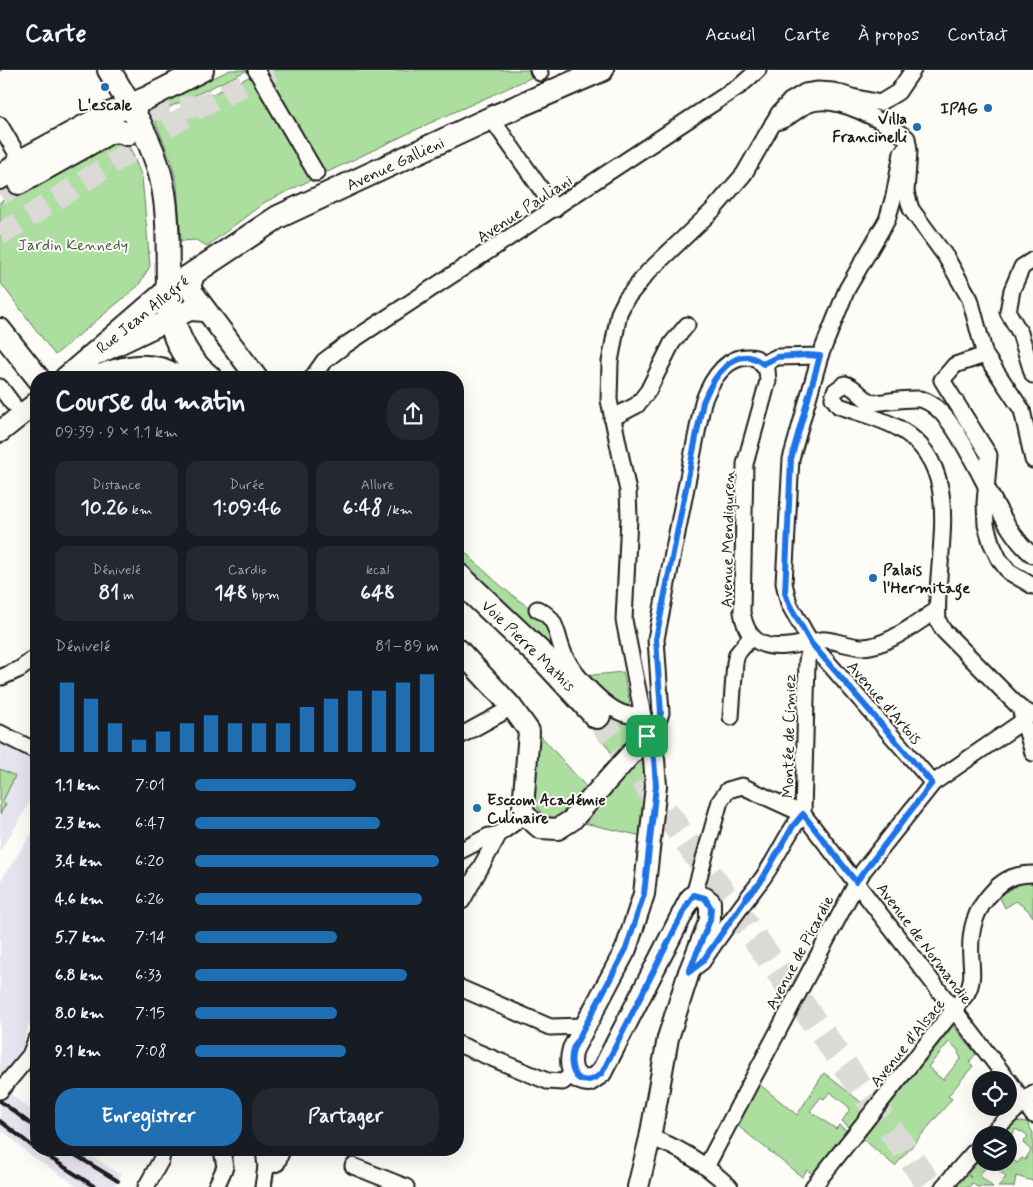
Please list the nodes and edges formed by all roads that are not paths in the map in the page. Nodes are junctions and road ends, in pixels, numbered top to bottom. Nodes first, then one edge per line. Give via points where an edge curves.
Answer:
1 (109, 70) edge
2 (202, 70) edge
3 (256, 70) edge
4 (602, 70) edge
5 (758, 70) edge
6 (913, 70) edge
7 (740, 77) edge
8 (130, 106) junction
9 (491, 118) junction
10 (102, 123) junction
11 (774, 123) junction
12 (0, 125) edge
13 (127, 134) junction
14 (908, 144) junction
15 (21, 161) junction
16 (316, 173) dead end
17 (6, 181) edge
18 (555, 209) junction
19 (1033, 260) edge
20 (196, 271) junction
21 (168, 290) junction
22 (205, 311) junction
23 (171, 320) junction
24 (687, 325) dead end
25 (0, 330) edge
26 (985, 355) junction
27 (820, 356) junction
28 (763, 364) junction
29 (93, 369) edge
30 (32, 371) edge
31 (157, 371) edge
32 (202, 371) edge
33 (251, 371) edge
34 (317, 371) edge
35 (1033, 375) edge
36 (0, 387) edge
37 (22, 402) edge
38 (612, 418) junction
39 (0, 432) edge
40 (1033, 460) edge
41 (985, 482) junction
42 (1033, 555) edge
43 (464, 583) edge
44 (1033, 586) edge
45 (464, 600) edge
46 (537, 609) dead end
47 (937, 610) junction
48 (751, 637) junction
49 (811, 643) junction
50 (464, 656) edge
51 (30, 662) edge
52 (1, 677) edge
53 (510, 706) junction
54 (641, 713) junction
55 (1025, 715) edge
56 (731, 717) dead end
57 (0, 733) edge
58 (464, 734) edge
59 (647, 736) junction
60 (30, 747) edge
61 (1033, 753) edge
62 (932, 783) junction
63 (803, 814) junction
64 (525, 815) junction
65 (499, 834) junction
66 (464, 849) edge
67 (1033, 874) edge
68 (856, 882) junction
69 (694, 895) junction
70 (464, 897) edge
71 (689, 972) junction
72 (464, 990) edge
73 (954, 1011) junction
74 (585, 1026) junction
75 (464, 1046) edge
76 (30, 1055) edge
77 (1001, 1071) edge
78 (573, 1073) junction
79 (1017, 1087) edge
80 (0, 1091) edge
81 (1028, 1096) edge
82 (1033, 1115) edge
83 (999, 1126) edge
84 (650, 1138) junction
85 (972, 1154) edge
86 (162, 1156) edge
87 (223, 1156) edge
88 (265, 1156) edge
89 (280, 1156) edge
90 (354, 1166) dead end
91 (266, 1167) junction
92 (706, 1167) junction
93 (146, 1187) edge
94 (216, 1187) edge
95 (263, 1187) edge
96 (406, 1187) edge
97 (638, 1187) edge
98 (730, 1187) edge
99 (813, 1187) edge
100 (943, 1187) edge

1 - 8 main road
2 - 8 main road
3 - 16 street
4 - 9 main road, Avenue Gallieni
5 - 7 street, Avenue Pauliani
6 - 11 street via 898,92 880,103 852,98 833,90 805,92 790,101
7 - 18 street, Avenue Pauliani
8 - 10 main road
8 - 21 main road via 161,174 166,206
9 - 18 street
9 - 20 main road, Avenue Gallieni via 278,217
10 - 13 main road via 118,125
10 - 15 main road
10 - 17 main road
11 - 14 street via 785,121 808,104 830,103 859,110 885,122 906,138
11 - 38 street via 744,174 713,210 648,272 622,306 610,362
12 - 15 street
13 - 17 main road via 110,132
13 - 21 main road via 135,141 148,179 152,249
14 - 26 street via 906,192 911,209 946,257 970,299
14 - 27 street, Avenue d'Artois via 902,152 887,220 847,289
15 - 17 main road
18 - 34 street, Avenue Pauliani via 344,346 324,361
19 - 35 street via 1022,267 1012,290 1008,312 1020,333
20 - 21 main road, Rue Jean Allegré
20 - 22 street via 191,290
21 - 23 highway
21 - 29 main road, Rue Jean Allegré
22 - 23 street via 190,310
22 - 33 street
23 - 29 street
23 - 32 highway via 185,353
24 - 38 street via 672,343 648,391 637,405
25 - 30 main road
26 - 40 street via 1022,410
26 - 41 street via 956,365 942,380 989,456
27 - 28 street via 777,357
27 - 49 street, Avenue d'Artois via 791,459 784,583 789,604
28 - 48 street, Avenue Mendiguren via 768,381 748,450 743,491 742,612
28 - 59 street via 748,356 734,359 707,390 703,402 656,639 661,713
29 - 31 highway
36 - 37 street
37 - 39 street
38 - 54 street via 628,491 624,620
41 - 42 street via 1010,532
41 - 44 street via 986,525 991,542 1009,572
41 - 47 street via 972,456 929,402 873,403 866,401 850,386 841,386 835,391 833,398 839,406 901,430 919,445 930,460 942,498
43 - 45 highway, Voie Pierre Mathis via 548,662 593,718
46 - 54 street via 548,614 553,622 572,670 610,707 629,715
47 - 49 street via 884,642 864,647 822,639
47 - 55 street via 943,630
48 - 49 street via 769,646
48 - 56 street via 737,654 735,662
49 - 62 street, Avenue d'Artois
49 - 63 street, Montée de Cimiez via 807,660
50 - 53 street
51 - 52 street
53 - 58 street
53 - 64 street via 529,731 523,800
54 - 59 street
55 - 61 street
55 - 62 street, Avenue de Picardie
57 - 60 street
59 - 64 street via 565,826 540,828
59 - 74 street via 654,759 656,786 644,894 626,949
62 - 68 street, Avenue de Picardie
63 - 68 street, Avenue de Normandie
63 - 69 street, Avenue de Normandie via 742,786 728,790 720,801
63 - 71 street, Montée de Cimiez via 760,883 702,962
64 - 65 street
65 - 66 street
65 - 70 street
67 - 73 street, Avenue d'Alsace via 1021,874 1001,883 978,910 971,933 972,983
68 - 73 street, Avenue de Normandie
68 - 92 street, Avenue de Picardie
69 - 71 street via 705,898 711,908 710,920
69 - 78 street via 602,1073 590,1081 584,1081
71 - 84 street via 668,1038
72 - 74 street via 550,1027
73 - 77 street, Avenue de Normandie
73 - 99 street, Avenue d'Alsace
74 - 78 street via 570,1057
75 - 78 street via 547,1081 562,1082
76 - 80 street
79 - 81 street, Avenue de Normandie
81 - 82 street, Avenue de Normandie
81 - 83 street
84 - 92 street via 662,1141
84 - 97 street
85 - 100 street
86 - 93 street
87 - 94 street via 225,1167
88 - 91 street
89 - 91 street via 277,1163
90 - 96 street
91 - 95 street
92 - 98 street

